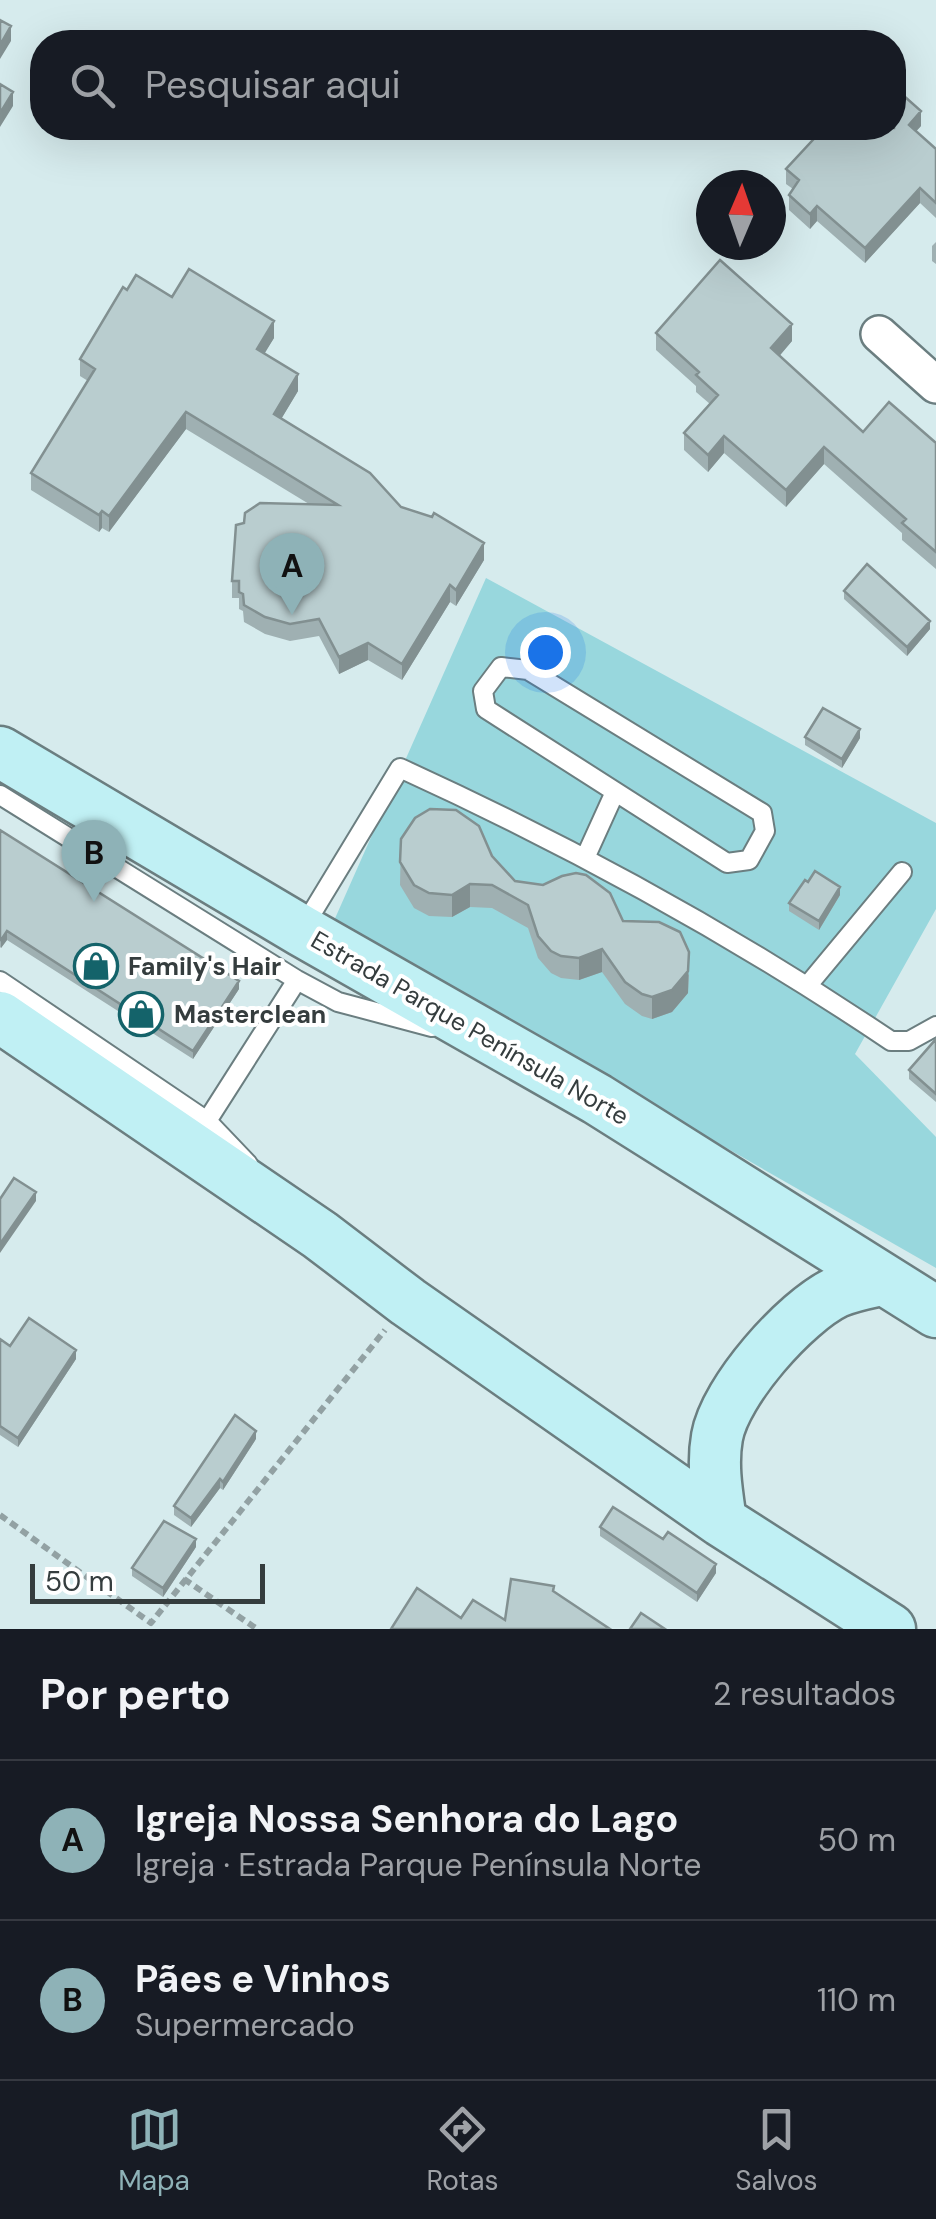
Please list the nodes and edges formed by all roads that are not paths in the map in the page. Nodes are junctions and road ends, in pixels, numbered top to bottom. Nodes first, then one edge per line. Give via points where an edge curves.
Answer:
1 (879, 334) dead end
2 (936, 385) edge
3 (0, 752) edge
4 (614, 792) junction
5 (0, 796) edge
6 (584, 858) junction
7 (902, 872) dead end
8 (302, 931) junction
9 (297, 980) junction
10 (0, 982) edge
11 (808, 985) junction
12 (0, 1017) edge
13 (936, 1026) edge
14 (504, 1047) junction
15 (208, 1121) junction
16 (320, 1235) junction
17 (882, 1280) junction
18 (936, 1312) edge
19 (721, 1521) junction
20 (890, 1629) edge

1 - 2 street
3 - 8 main road, Estrada Parque Península Norte
4 - 4 lane via 727,863 749,860 765,831 762,812 528,670 501,667 483,691 486,709
4 - 6 lane
5 - 9 lane
6 - 8 lane via 400,768
6 - 11 lane
7 - 11 lane
8 - 14 main road, Estrada Parque Península Norte
9 - 14 lane via 338,1002
9 - 15 lane
10 - 15 lane
11 - 13 lane via 891,1040 909,1041
12 - 16 main road
14 - 17 main road, Estrada Parque Península Norte
15 - 16 lane
16 - 19 main road
17 - 18 main road, Estrada Parque Península Norte
17 - 19 main road via 836,1293 806,1312 738,1393 718,1433
19 - 20 main road

